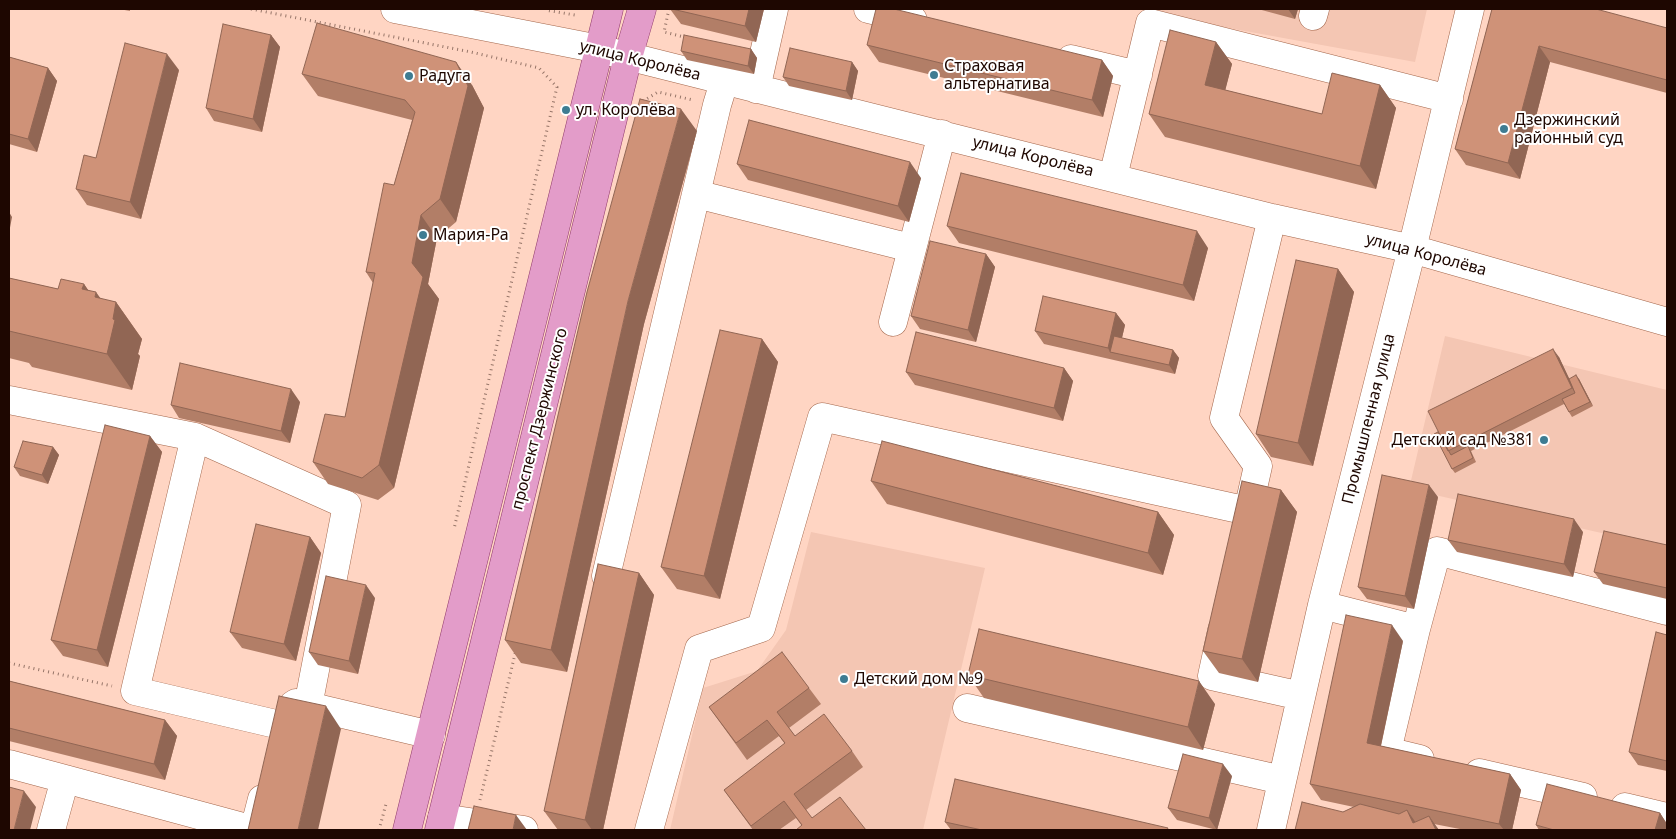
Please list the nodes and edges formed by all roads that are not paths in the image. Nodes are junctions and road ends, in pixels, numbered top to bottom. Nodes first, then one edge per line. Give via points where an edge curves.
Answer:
1 (395, 9) edge
2 (609, 9) edge
3 (642, 9) edge
4 (774, 9) edge
5 (868, 9) edge
6 (1470, 9) edge
7 (906, 13) edge
8 (932, 25) edge
9 (599, 50) junction
10 (1044, 52) edge
11 (628, 57) junction
12 (1138, 75) junction
13 (756, 89) junction
14 (721, 94) junction
15 (1449, 98) junction
16 (942, 134) junction
17 (1112, 177) junction
18 (696, 194) junction
19 (1272, 218) junction
20 (912, 248) junction
21 (1412, 249) junction
22 (893, 322) dead end
23 (1667, 322) edge
24 (9, 400) edge
25 (194, 437) junction
26 (1248, 511) junction
27 (1242, 540) edge
28 (606, 576) edge
29 (1322, 605) junction
30 (1227, 608) edge
31 (1667, 611) edge
32 (1416, 629) junction
33 (1301, 696) junction
34 (308, 706) junction
35 (967, 708) dead end
36 (280, 725) junction
37 (431, 735) junction
38 (9, 764) edge
39 (65, 779) junction
40 (1282, 780) junction
41 (1667, 817) edge
42 (440, 824) edge
43 (51, 830) edge
44 (407, 830) edge
45 (524, 830) edge
46 (649, 830) edge
47 (1271, 830) edge

1 - 9 street, улица Королёва
2 - 9 main road, проспект Дзержинского
3 - 11 main road, проспект Дзержинского
4 - 13 street
5 - 7 street
6 - 15 street, Промышленная улица
7 - 8 street
9 - 11 street, улица Королёва
9 - 37 main road, проспект Дзержинского
10 - 12 street
11 - 14 street, улица Королёва
11 - 42 main road, проспект Дзержинского
12 - 15 street via 1150,23
12 - 17 street
13 - 14 street, улица Королёва
13 - 16 street, улица Королёва
14 - 18 street
15 - 21 street, Промышленная улица
16 - 17 street, улица Королёва
16 - 20 street
17 - 19 street, улица Королёва
18 - 20 street
18 - 28 street
19 - 21 street, улица Королёва
19 - 26 street via 1224,418 1258,466
20 - 22 street
21 - 23 street, улица Королёва
21 - 29 street, Промышленная улица
24 - 25 street
25 - 34 street via 347,506
25 - 36 street via 135,691
26 - 27 street
26 - 46 street via 822,418 761,628 699,649
29 - 32 street
29 - 33 street, Промышленная улица
30 - 33 street via 1212,676
31 - 32 street via 1436,552
32 - 41 street via 1387,751
33 - 40 street, Промышленная улица
34 - 36 street via 296,703
34 - 37 street
35 - 40 street
36 - 39 street via 254,830
37 - 44 main road, проспект Дзержинского
38 - 39 street
39 - 43 street
40 - 47 street, Промышленная улица
42 - 45 street via 474,823

